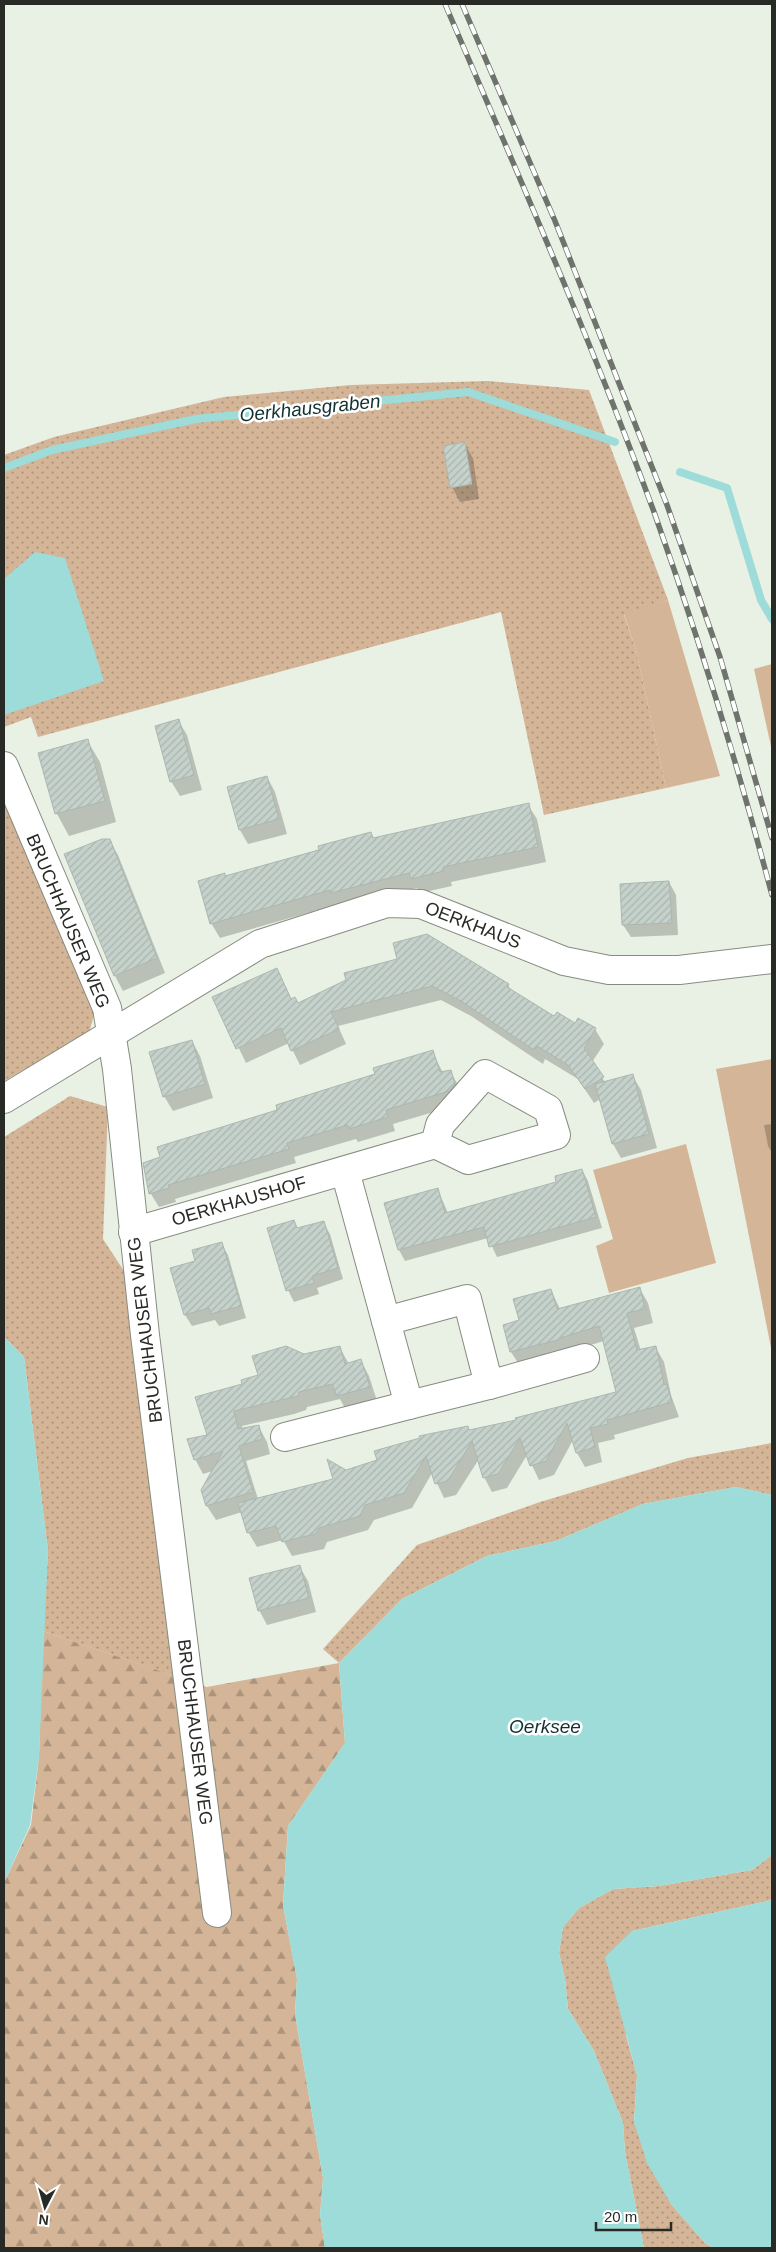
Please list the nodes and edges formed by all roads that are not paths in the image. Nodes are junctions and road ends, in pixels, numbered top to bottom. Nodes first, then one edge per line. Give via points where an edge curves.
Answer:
1 (4, 766) edge
2 (772, 959) edge
3 (110, 1034) junction
4 (4, 1099) edge
5 (435, 1144) dead end
6 (345, 1171) junction
7 (133, 1232) junction
8 (386, 1321) junction
9 (585, 1358) dead end
10 (489, 1385) junction
11 (409, 1405) junction
12 (285, 1437) dead end
13 (217, 1913) dead end

1 - 3 street, BRUCHHAUSER WEG via 107,1008
2 - 3 street, OERKHAUS via 679,970 609,970 564,961 421,904 387,903 260,944
3 - 4 street, OERKHAUS
3 - 7 street, BRUCHHAUSER WEG via 117,1069
5 - 6 street, OERKHAUSHOF
6 - 7 street, OERKHAUSHOF
6 - 8 street
7 - 13 street, BRUCHHAUSER WEG
8 - 10 street via 466,1299
8 - 11 street
9 - 10 street
10 - 11 street
11 - 12 street

